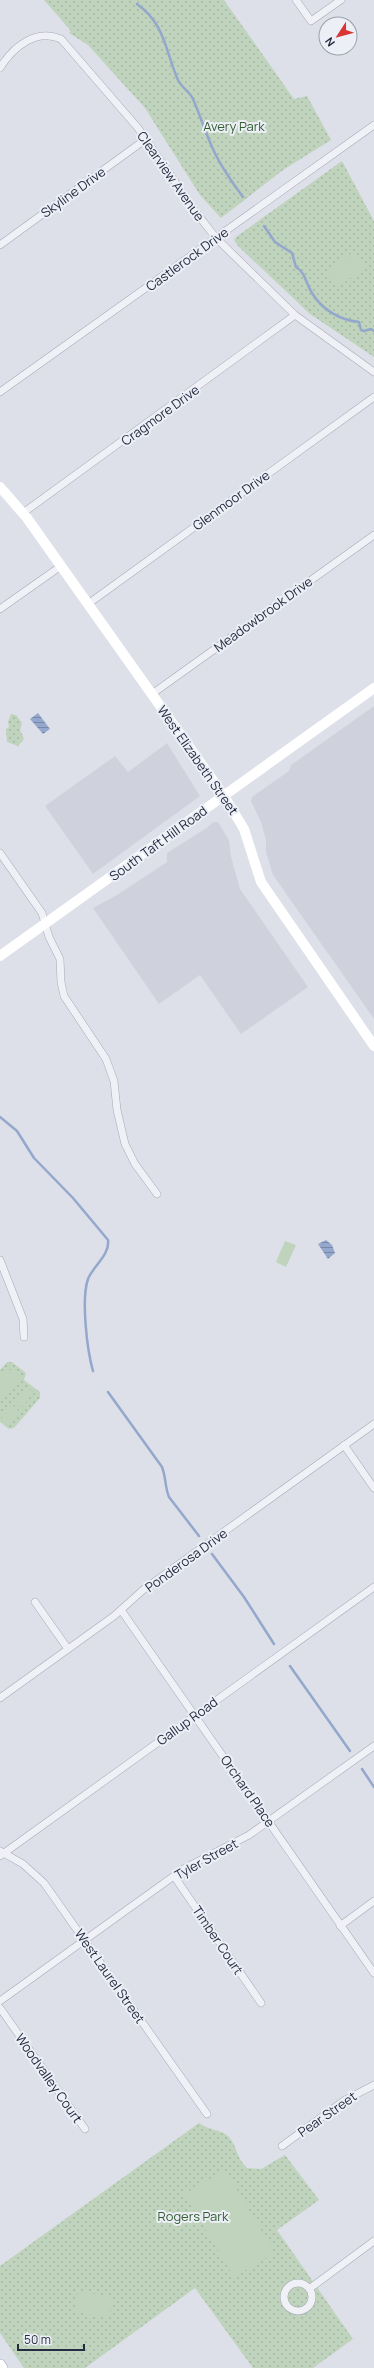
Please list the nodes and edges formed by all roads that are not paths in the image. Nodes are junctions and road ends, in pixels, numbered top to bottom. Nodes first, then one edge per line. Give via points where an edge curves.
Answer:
1 (296, 0) edge
2 (341, 0) edge
3 (0, 68) edge
4 (374, 125) edge
5 (146, 139) junction
6 (216, 238) junction
7 (0, 245) edge
8 (295, 315) junction
9 (374, 372) edge
10 (0, 392) edge
11 (374, 396) edge
12 (0, 487) edge
13 (23, 513) junction
14 (374, 535) edge
15 (61, 566) junction
16 (88, 604) junction
17 (0, 609) edge
18 (374, 688) edge
19 (152, 694) junction
20 (224, 796) junction
21 (0, 853) edge
22 (45, 924) junction
23 (0, 956) edge
24 (374, 1046) edge
25 (157, 1194) dead end
26 (0, 1260) edge
27 (24, 1337) dead end
28 (374, 1424) edge
29 (344, 1445) junction
30 (374, 1488) edge
31 (374, 1587) edge
32 (34, 1602) dead end
33 (121, 1610) junction
34 (68, 1649) junction
35 (0, 1698) edge
36 (196, 1715) junction
37 (374, 1746) edge
38 (269, 1821) junction
39 (1, 1853) edge
40 (174, 1876) junction
41 (374, 1901) edge
42 (340, 1926) junction
43 (86, 1941) junction
44 (374, 1973) edge
45 (0, 2001) edge
46 (261, 2003) dead end
47 (0, 2008) edge
48 (374, 2085) edge
49 (206, 2114) dead end
50 (85, 2129) dead end
51 (282, 2146) dead end
52 (374, 2242) edge
53 (309, 2288) dead end
54 (0, 2365) edge
55 (2, 2368) edge

1 - 2 street via 311,21
3 - 5 street, Clearview Avenue via 16,48 39,36 53,36 70,47
4 - 6 street, Castlerock Drive
5 - 6 street, Clearview Avenue
5 - 7 street, Skyline Drive
6 - 8 street, Clearview Avenue
6 - 10 street, Castlerock Drive
8 - 9 street, Clearview Avenue
8 - 13 street, Cragmore Drive
11 - 16 street, Glenmoor Drive
12 - 13 main road, West Elizabeth Street
13 - 15 main road, West Elizabeth Street
14 - 19 street, Meadowbrook Drive
15 - 16 main road, West Elizabeth Street
15 - 17 street
16 - 19 main road, West Elizabeth Street
18 - 20 main road, South Taft Hill Road
19 - 20 main road, West Elizabeth Street
20 - 22 main road, South Taft Hill Road
20 - 24 main road, West Elizabeth Street via 244,829 261,882
21 - 22 street via 42,914
22 - 23 main road, South Taft Hill Road
22 - 25 street via 60,959 64,996 104,1054 110,1068 125,1144 135,1164
26 - 27 street via 23,1319
28 - 29 street, Ponderosa Drive
29 - 30 street
29 - 33 street, Ponderosa Drive via 143,1590
31 - 36 street, Gallup Road
32 - 34 street
33 - 34 street, Ponderosa Drive
33 - 36 street, Orchard Place
34 - 35 street, Ponderosa Drive
36 - 38 street, Orchard Place
36 - 39 street, Gallup Road
37 - 38 street, Tyler Street
38 - 40 street, Tyler Street via 236,1843
38 - 42 street, Orchard Place
39 - 43 street, West Laurel Street via 23,1864 38,1876
40 - 43 street, Tyler Street
40 - 46 street, Timber Court
41 - 42 street
42 - 44 street, Orchard Place
43 - 45 street, Tyler Street
43 - 49 street, West Laurel Street
47 - 50 street, Woodvalley Court
48 - 51 street, Pear Street via 345,2100
52 - 53 street
54 - 55 main road

